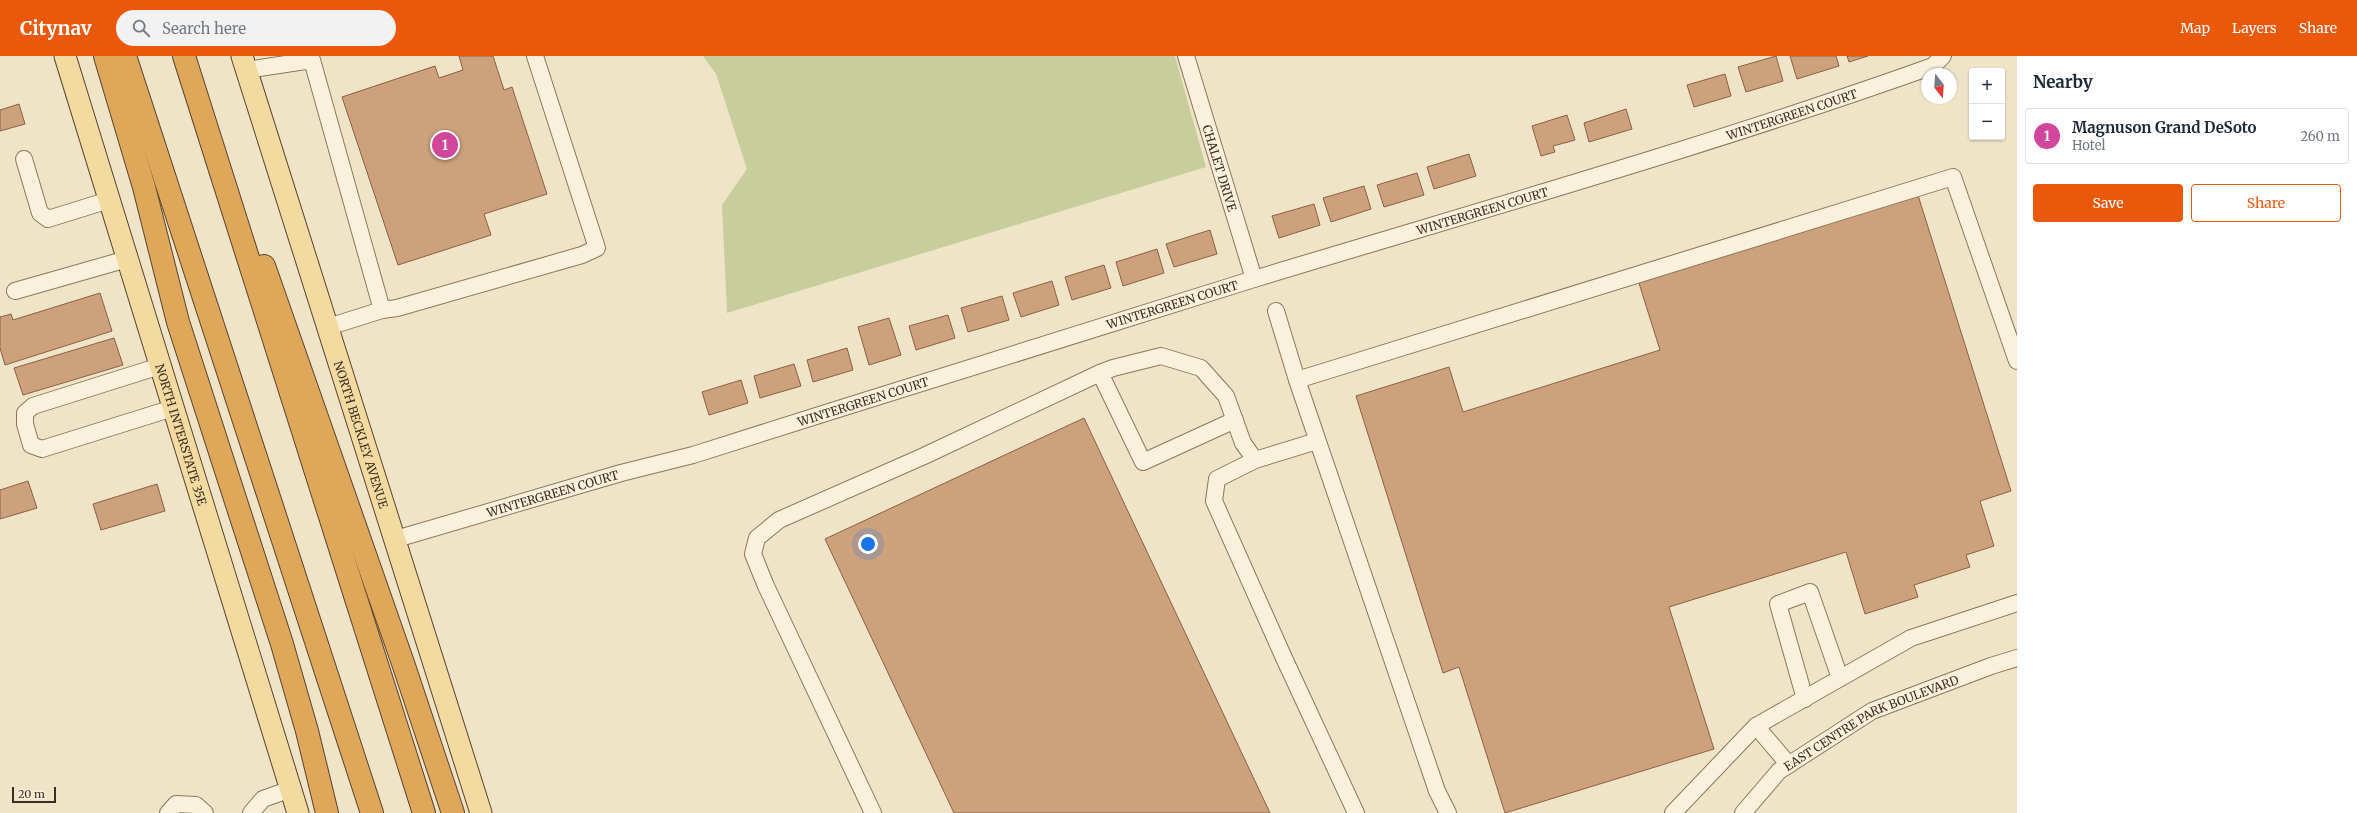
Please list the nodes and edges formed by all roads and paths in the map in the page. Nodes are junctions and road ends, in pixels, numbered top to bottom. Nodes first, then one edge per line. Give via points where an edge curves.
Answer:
1 (65, 56) edge
2 (105, 56) edge
3 (125, 56) edge
4 (184, 56) edge
5 (536, 56) edge
6 (1186, 56) edge
7 (1943, 56) edge
8 (313, 58) edge
9 (244, 63) edge
10 (201, 111) junction
11 (24, 159) dead end
12 (109, 200) junction
13 (127, 259) junction
14 (1254, 279) junction
15 (14, 291) dead end
16 (382, 310) junction
17 (1276, 311) dead end
18 (328, 327) junction
19 (2017, 361) edge
20 (160, 366) junction
21 (1100, 373) junction
22 (1297, 380) junction
23 (173, 408) junction
24 (1235, 420) junction
25 (1317, 441) junction
26 (1255, 460) junction
27 (396, 539) junction
28 (2017, 603) edge
29 (2017, 658) edge
30 (1840, 678) junction
31 (1805, 699) junction
32 (1756, 726) junction
33 (1789, 765) junction
34 (291, 789) junction
35 (168, 813) edge
36 (205, 813) edge
37 (251, 813) edge
38 (298, 813) edge
39 (327, 813) edge
40 (372, 813) edge
41 (424, 813) edge
42 (452, 813) edge
43 (481, 813) edge
44 (873, 813) edge
45 (1356, 813) edge
46 (1448, 813) edge
47 (1673, 813) edge
48 (1743, 813) edge

1 - 12 main road, NORTH INTERSTATE 35E
2 - 39 highway via 144,187 178,322 282,644
3 - 40 highway
4 - 10 highway
5 - 16 street via 597,248 582,255 397,308
6 - 14 street, CHALET DRIVE
7 - 14 street, WINTERGREEN COURT via 1933,66 1832,102 1617,171
8 - 9 street
8 - 16 street
9 - 18 main road, NORTH BECKLEY AVENUE
10 - 41 highway
10 - 42 highway via 275,294
11 - 12 street via 40,213 48,219
12 - 13 main road, NORTH INTERSTATE 35E
13 - 15 street
13 - 20 main road, NORTH INTERSTATE 35E
14 - 27 street, WINTERGREEN COURT via 693,454
16 - 18 street
17 - 22 street
18 - 27 main road, NORTH BECKLEY AVENUE
19 - 22 street via 1953,177
20 - 23 main road, NORTH INTERSTATE 35E
20 - 23 street via 41,402 27,409 24,418 28,435 32,445 42,449
21 - 24 street via 1161,356 1201,368 1226,396
21 - 24 street via 1143,462
21 - 44 street via 924,456 779,520 757,538 753,554 766,586
22 - 25 street
23 - 34 main road, NORTH INTERSTATE 35E
24 - 26 street via 1243,443
25 - 26 street
25 - 46 street via 1437,791
26 - 45 street via 1217,479 1214,501
27 - 43 main road, NORTH BECKLEY AVENUE
28 - 30 street via 1911,638
29 - 33 street, EAST CENTRE PARK BOULEVARD via 1872,711
30 - 31 street
30 - 31 street via 1810,592 1778,604
31 - 32 street
32 - 33 street
32 - 47 street
33 - 48 street, EAST CENTRE PARK BOULEVARD via 1779,771
34 - 37 street via 263,799
34 - 38 main road, NORTH INTERSTATE 35E
35 - 36 street via 176,804 196,805

